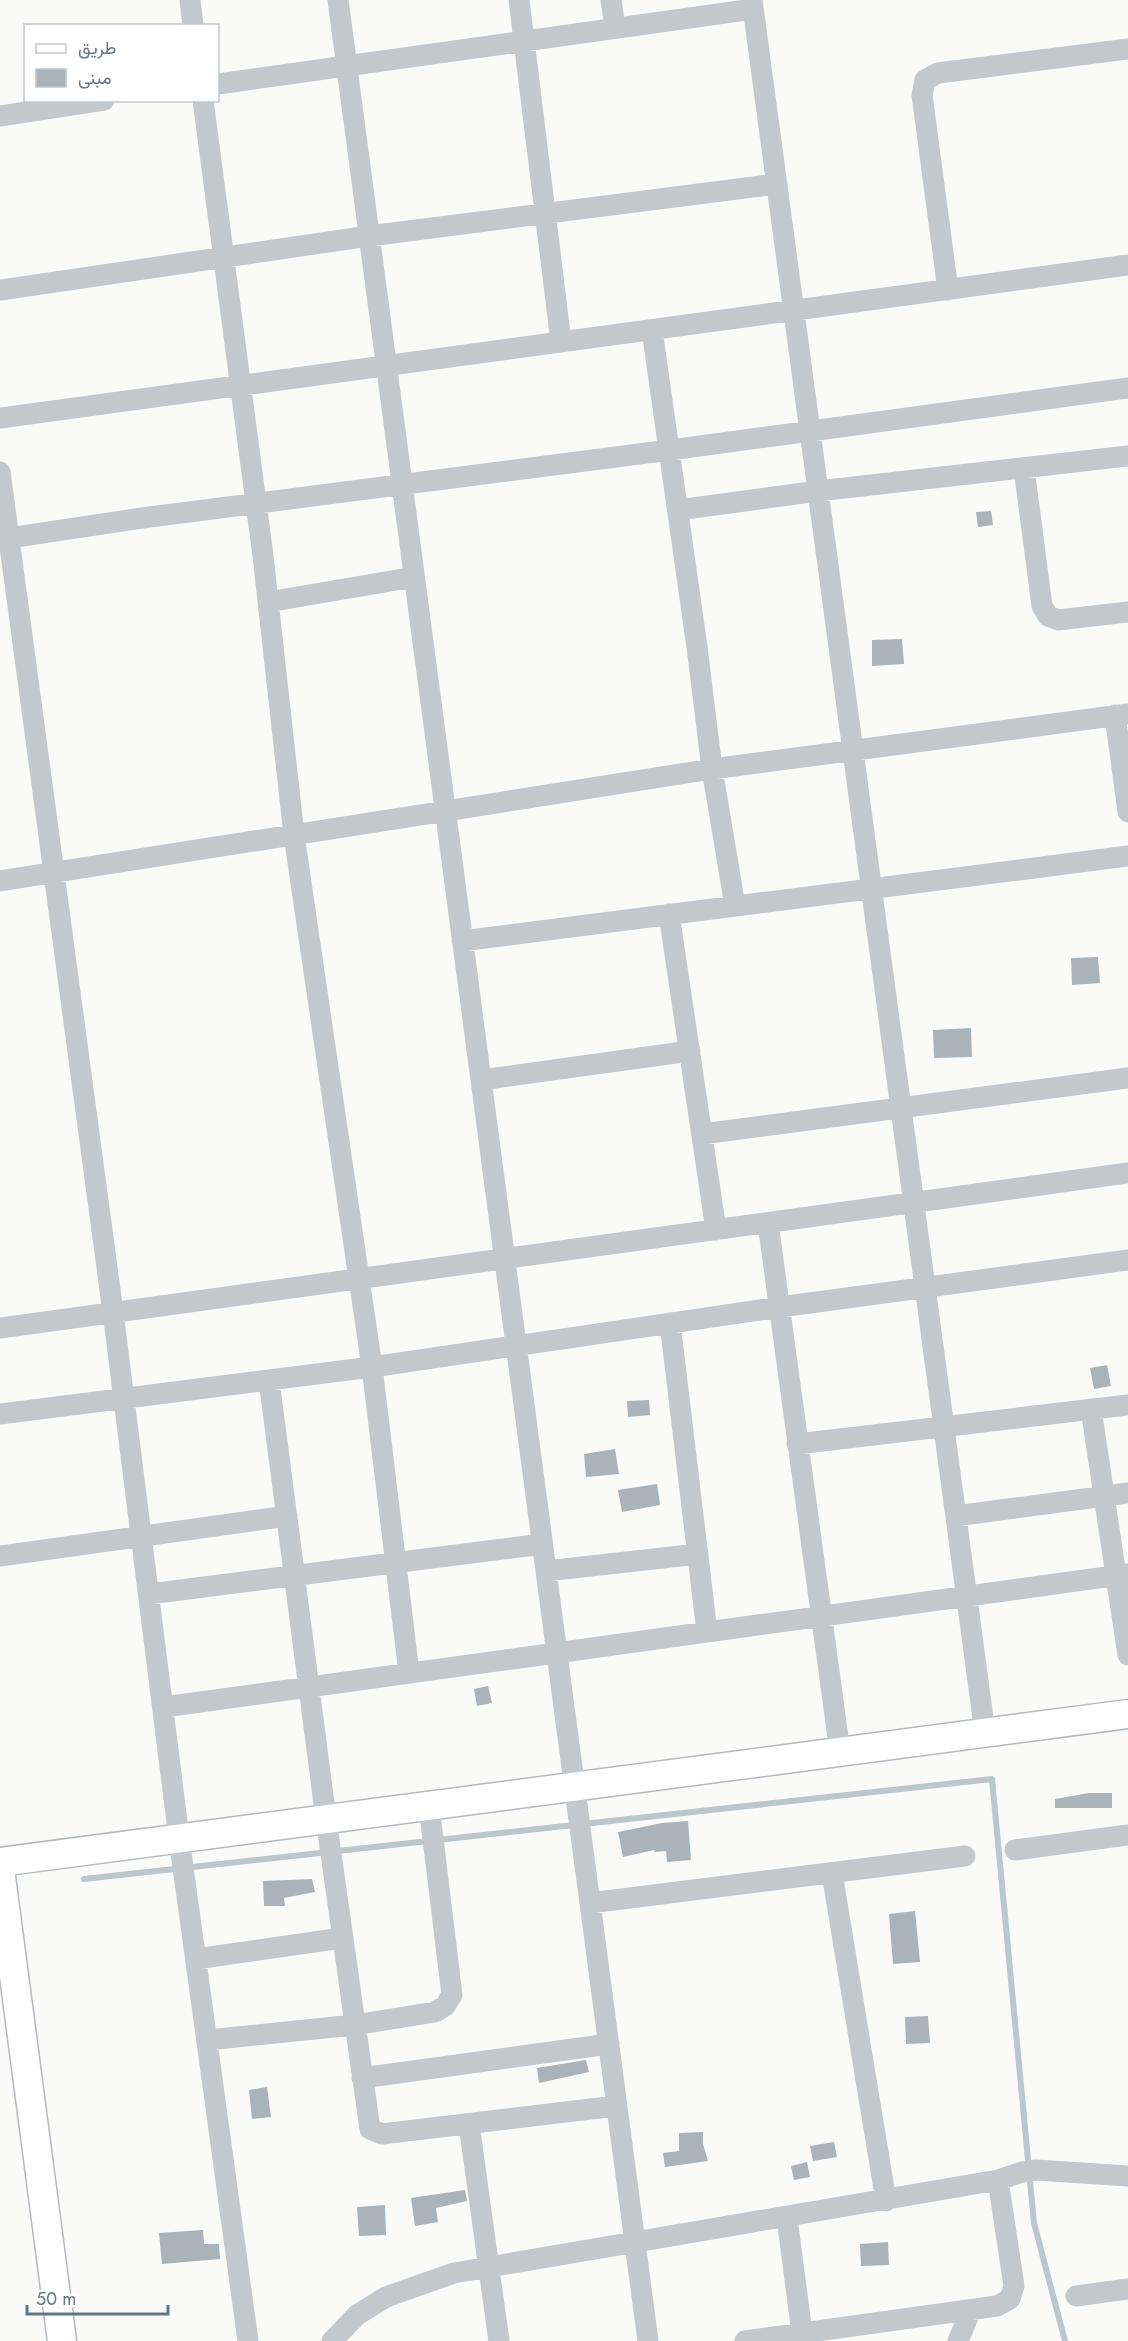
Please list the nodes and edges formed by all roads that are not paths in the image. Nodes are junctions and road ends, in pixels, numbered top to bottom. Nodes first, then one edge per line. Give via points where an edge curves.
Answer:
1 (190, 0) edge
2 (338, 0) edge
3 (519, 0) edge
4 (611, 0) edge
5 (752, 5) edge
6 (193, 24) edge
7 (615, 27) junction
8 (524, 41) junction
9 (1128, 49) edge
10 (346, 65) junction
11 (219, 84) edge
12 (91, 102) edge
13 (203, 102) edge
14 (0, 116) edge
15 (777, 184) junction
16 (545, 213) junction
17 (369, 236) junction
18 (224, 258) junction
19 (1128, 265) edge
20 (0, 290) edge
21 (948, 290) junction
22 (794, 311) junction
23 (652, 330) junction
24 (561, 342) junction
25 (386, 366) junction
26 (241, 385) junction
27 (1128, 388) edge
28 (0, 418) edge
29 (810, 431) junction
30 (670, 450) junction
31 (1128, 456) edge
32 (1024, 468) junction
33 (0, 472) edge
34 (401, 483) junction
35 (818, 491) junction
36 (255, 504) junction
37 (678, 510) junction
38 (9, 538) junction
39 (414, 578) junction
40 (268, 602) junction
41 (1128, 612) edge
42 (1122, 715) edge
43 (853, 751) junction
44 (712, 769) junction
45 (445, 812) junction
46 (1128, 812) edge
47 (294, 835) junction
48 (1128, 856) edge
49 (54, 874) junction
50 (0, 881) edge
51 (871, 889) junction
52 (735, 906) junction
53 (669, 914) junction
54 (462, 941) junction
55 (690, 1051) junction
56 (1128, 1078) edge
57 (481, 1080) junction
58 (901, 1108) junction
59 (702, 1134) junction
60 (1128, 1173) edge
61 (914, 1203) junction
62 (768, 1223) junction
63 (716, 1230) junction
64 (505, 1259) junction
65 (1128, 1260) edge
66 (358, 1279) junction
67 (926, 1287) junction
68 (780, 1307) junction
69 (113, 1312) junction
70 (670, 1323) junction
71 (0, 1328) edge
72 (517, 1346) junction
73 (372, 1367) junction
74 (269, 1380) junction
75 (123, 1400) junction
76 (1128, 1404) edge
77 (1091, 1409) junction
78 (0, 1414) edge
79 (944, 1426) junction
80 (798, 1444) junction
81 (1128, 1493) edge
82 (1104, 1496) junction
83 (287, 1516) junction
84 (956, 1516) junction
85 (141, 1535) junction
86 (542, 1544) junction
87 (698, 1554) junction
88 (0, 1556) edge
89 (396, 1564) junction
90 (546, 1571) junction
91 (295, 1575) junction
92 (1122, 1575) edge
93 (149, 1594) junction
94 (966, 1597) junction
95 (820, 1617) junction
96 (707, 1632) junction
97 (557, 1653) junction
98 (1128, 1656) edge
99 (409, 1673) junction
100 (309, 1688) junction
101 (164, 1707) junction
102 (1128, 1714) edge
103 (985, 1732) junction
104 (840, 1752) junction
105 (574, 1786) junction
106 (429, 1806) junction
107 (326, 1819) junction
108 (1128, 1835) edge
109 (179, 1838) junction
110 (1015, 1850) dead end
111 (966, 1856) dead end
112 (0, 1862) edge
113 (0, 1869) edge
114 (832, 1873) junction
115 (590, 1903) junction
116 (342, 1938) junction
117 (196, 1959) junction
118 (354, 2025) junction
119 (208, 2040) junction
120 (609, 2044) junction
121 (362, 2078) junction
122 (616, 2106) junction
123 (469, 2124) junction
124 (1128, 2176) edge
125 (998, 2180) junction
126 (886, 2200) junction
127 (787, 2218) junction
128 (635, 2242) junction
129 (489, 2267) junction
130 (1128, 2289) edge
131 (1076, 2296) dead end
132 (971, 2310) junction
133 (802, 2337) edge
134 (62, 2341) edge
135 (248, 2341) edge
136 (332, 2341) edge
137 (499, 2341) edge
138 (648, 2341) edge
139 (745, 2341) edge
140 (958, 2341) edge

1 - 6 street
2 - 10 street
3 - 8 street
4 - 7 street
5 - 7 street
5 - 15 street
7 - 8 street
8 - 10 street
8 - 16 street
9 - 21 street via 938,73 926,80 922,95
10 - 11 street
10 - 17 street
12 - 14 street
13 - 18 street
15 - 16 street
15 - 22 street
16 - 17 street
16 - 24 street
17 - 18 street
17 - 25 street
18 - 20 street
18 - 26 street
19 - 21 street
21 - 22 street
22 - 23 street
22 - 29 street
23 - 24 street
23 - 30 street
24 - 25 street
25 - 26 street
25 - 34 street
26 - 28 street
26 - 36 street
27 - 29 street
29 - 30 street
29 - 35 street
30 - 34 street
30 - 37 street
31 - 32 street
32 - 35 street
32 - 41 street via 1042,606 1048,616 1058,620
33 - 38 street
34 - 36 street
34 - 39 street
35 - 37 street
35 - 43 street
36 - 38 street
36 - 40 street
37 - 44 street
38 - 49 street
39 - 40 street
39 - 45 street
40 - 47 street
42 - 43 street
42 - 46 street
43 - 44 street
43 - 51 street
44 - 45 street
44 - 52 street
45 - 47 street
45 - 54 street
47 - 49 street
47 - 66 street
48 - 51 street
49 - 50 street
49 - 69 street
51 - 52 street
51 - 58 street
52 - 53 street
53 - 54 street
53 - 55 street
54 - 57 street
55 - 57 street
55 - 59 street
56 - 58 street
57 - 64 street
58 - 59 street
58 - 61 street
59 - 63 street
60 - 61 street
61 - 62 street
61 - 67 street
62 - 63 street
62 - 68 street
63 - 64 street
64 - 66 street
64 - 72 street
65 - 67 street
66 - 69 street
66 - 73 street
67 - 68 street
67 - 79 street
68 - 70 street
68 - 80 street
69 - 71 street
69 - 75 street
70 - 72 street
70 - 87 street
72 - 73 street
72 - 86 street
73 - 74 street
73 - 89 street
74 - 75 street
74 - 83 street
75 - 78 street
75 - 85 street
76 - 77 street
77 - 79 street
77 - 82 street
79 - 80 street
79 - 84 street
80 - 95 street
81 - 82 street
82 - 84 street
82 - 92 street
83 - 85 street
83 - 91 street
84 - 94 street
85 - 88 street
85 - 93 street
86 - 89 street
86 - 90 street
87 - 90 street
87 - 96 street
89 - 91 street
89 - 99 street
90 - 97 street
91 - 93 street
91 - 100 street
92 - 94 street
92 - 98 street
93 - 101 street
94 - 95 street
94 - 103 street
95 - 96 street
95 - 104 street
96 - 97 street
97 - 99 street
97 - 105 street
99 - 100 street
100 - 101 street
100 - 107 street
101 - 109 street
102 - 103 street
103 - 104 street
104 - 105 street
105 - 106 street
105 - 115 street
106 - 107 street
106 - 118 street via 452,1995 435,2012
107 - 109 street
107 - 116 street
108 - 110 street
109 - 112 street
109 - 117 street
111 - 114 street
113 - 134 street
114 - 115 street
114 - 126 street
115 - 120 street
116 - 117 street
116 - 118 street
117 - 119 street
118 - 119 street
118 - 121 street
119 - 135 street
120 - 121 street
120 - 122 street
121 - 123 street via 370,2129 376,2133
122 - 123 street
122 - 128 street
123 - 129 street
124 - 125 street via 1036,2170
125 - 126 street
125 - 132 street via 1014,2286 1010,2299 997,2306
126 - 127 street
127 - 128 street
127 - 133 street
128 - 129 street
128 - 138 street
129 - 136 street via 454,2273 386,2297 357,2315
129 - 137 street
130 - 131 street
132 - 133 street
132 - 140 street
133 - 139 street

